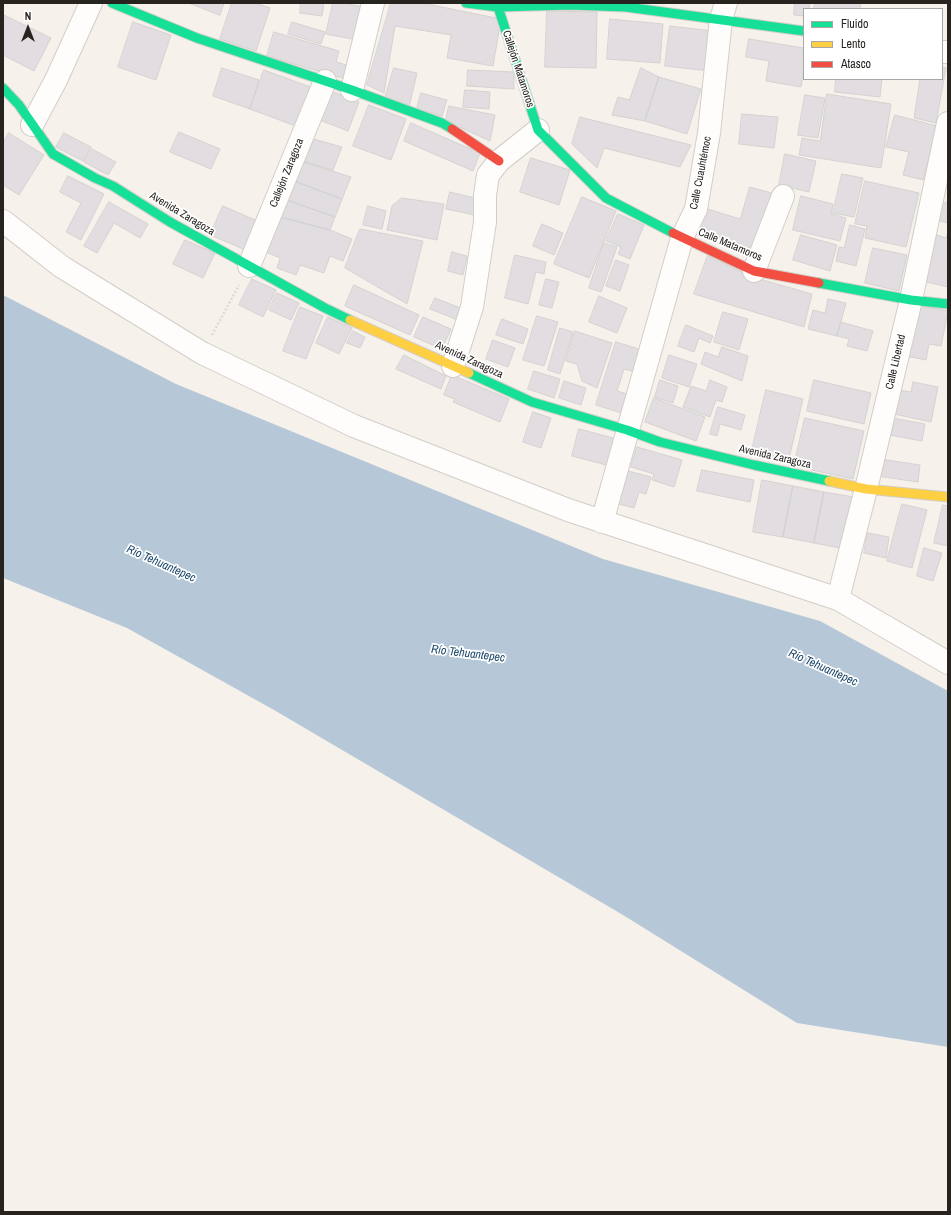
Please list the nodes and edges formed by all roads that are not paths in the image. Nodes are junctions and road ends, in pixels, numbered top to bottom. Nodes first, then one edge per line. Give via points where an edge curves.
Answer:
1 (91, 3) edge
2 (112, 3) edge
3 (373, 3) edge
4 (466, 3) edge
5 (570, 4) edge
6 (498, 7) junction
7 (724, 11) edge
8 (803, 31) edge
9 (325, 81) junction
10 (3, 88) edge
11 (352, 90) junction
12 (948, 123) edge
13 (32, 124) junction
14 (538, 130) junction
15 (499, 162) junction
16 (783, 196) dead end
17 (3, 221) edge
18 (682, 238) junction
19 (249, 266) junction
20 (754, 271) junction
21 (911, 300) junction
22 (948, 304) edge
23 (453, 366) junction
24 (627, 430) junction
25 (866, 489) junction
26 (948, 497) edge
27 (602, 522) junction
28 (838, 599) junction
29 (948, 663) edge

1 - 13 street via 56,80
2 - 9 street via 197,38
3 - 11 street
4 - 6 street
5 - 6 street
5 - 7 street
6 - 14 street, Callejón Matamoros
7 - 8 street
7 - 18 street, Calle Cuauhtémoc via 709,133 696,209
9 - 11 street
9 - 19 street, Callejón Zaragoza
10 - 13 street, Avenida Zaragoza
11 - 15 street via 442,123
12 - 21 street, Calle Libertad
13 - 19 street, Avenida Zaragoza via 53,154
14 - 15 street
14 - 18 street, Calle Matamoros via 606,198
15 - 23 street via 488,175 485,222 472,307
16 - 20 street
17 - 27 street via 62,267 202,353 354,426
18 - 20 street, Calle Matamoros
18 - 24 street, Calle Cuauhtémoc
19 - 23 street, Avenida Zaragoza via 325,308
20 - 21 street, Calle Matamoros
21 - 22 street, Calle Matamoros
21 - 25 street, Calle Libertad
23 - 24 street, Avenida Zaragoza via 532,402
24 - 25 street, Avenida Zaragoza via 660,442
24 - 27 street, Calle Cuauhtémoc
25 - 26 street, Avenida Zaragoza
25 - 28 street, Calle Libertad
27 - 28 street
28 - 29 street

